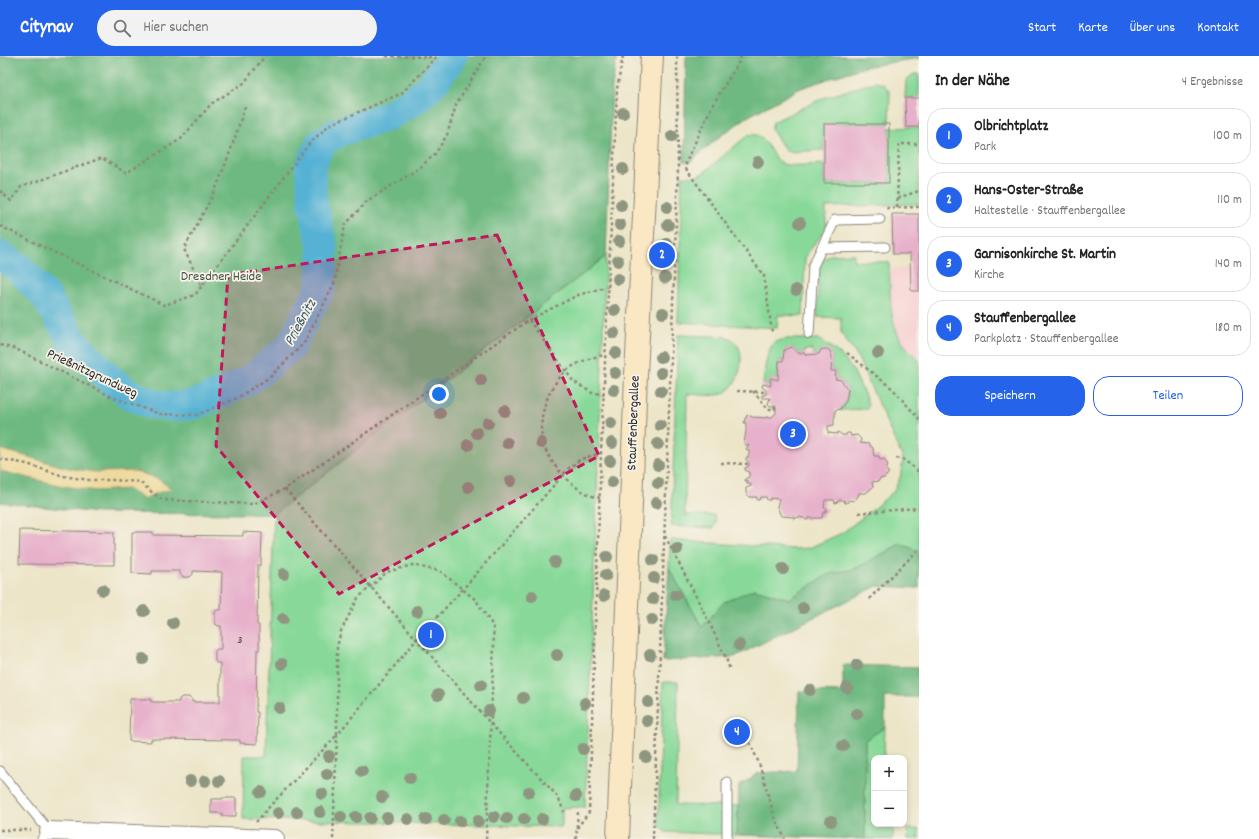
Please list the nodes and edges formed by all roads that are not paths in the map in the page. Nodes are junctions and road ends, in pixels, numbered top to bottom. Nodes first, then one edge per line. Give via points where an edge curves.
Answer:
1 (652, 56) edge
2 (880, 219) dead end
3 (885, 247) dead end
4 (822, 248) junction
5 (809, 334) dead end
6 (0, 771) edge
7 (727, 782) dead end
8 (46, 835) edge
9 (191, 838) edge
10 (275, 839) edge
11 (618, 839) edge
12 (727, 839) edge

1 - 11 main road, Stauffenbergallee via 637,353
2 - 4 lane via 835,220
3 - 4 lane
4 - 5 lane via 813,266
6 - 8 lane
7 - 12 lane
8 - 9 street
9 - 10 street

